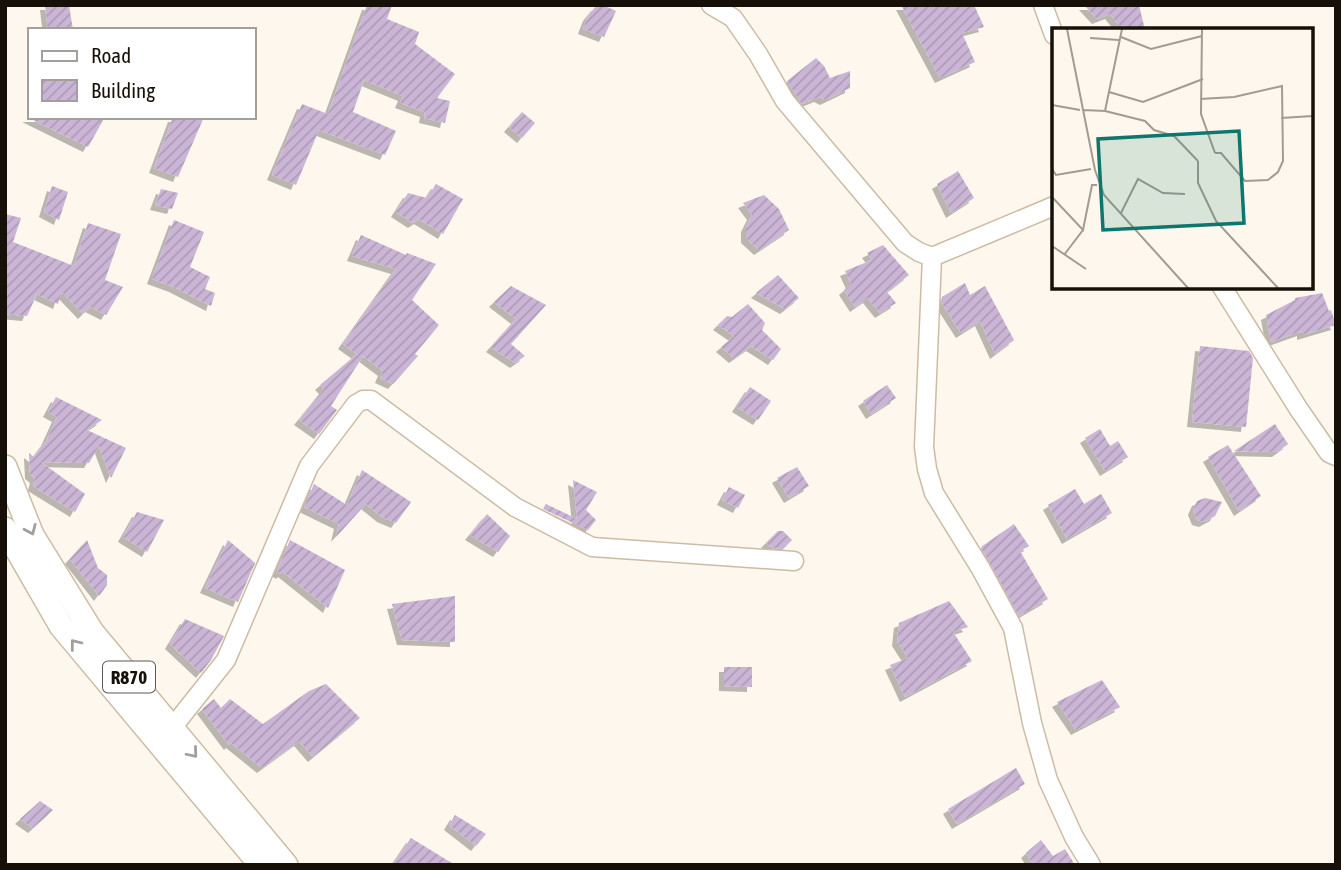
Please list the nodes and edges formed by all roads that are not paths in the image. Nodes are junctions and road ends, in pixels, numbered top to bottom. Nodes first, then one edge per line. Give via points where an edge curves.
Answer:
1 (711, 5) edge
2 (1043, 5) edge
3 (1052, 30) edge
4 (1052, 207) edge
5 (932, 257) junction
6 (1223, 289) edge
7 (1336, 456) edge
8 (5, 467) edge
9 (5, 528) edge
10 (794, 561) dead end
11 (172, 728) junction
12 (261, 865) edge
13 (286, 865) edge
14 (1091, 865) edge

1 - 5 street via 733,18 785,101 905,243
2 - 3 street
4 - 5 street
5 - 14 street via 924,447 927,469 934,493 1013,628 1048,780
6 - 7 street via 1298,408 1329,453
8 -> 11 main road, R870 via 33,535 63,588 92,632
12 -> 9 main road, R870 via 61,626
10 - 11 street via 592,547 514,507 371,400 363,400 309,466 226,660
11 -> 13 main road, R870

